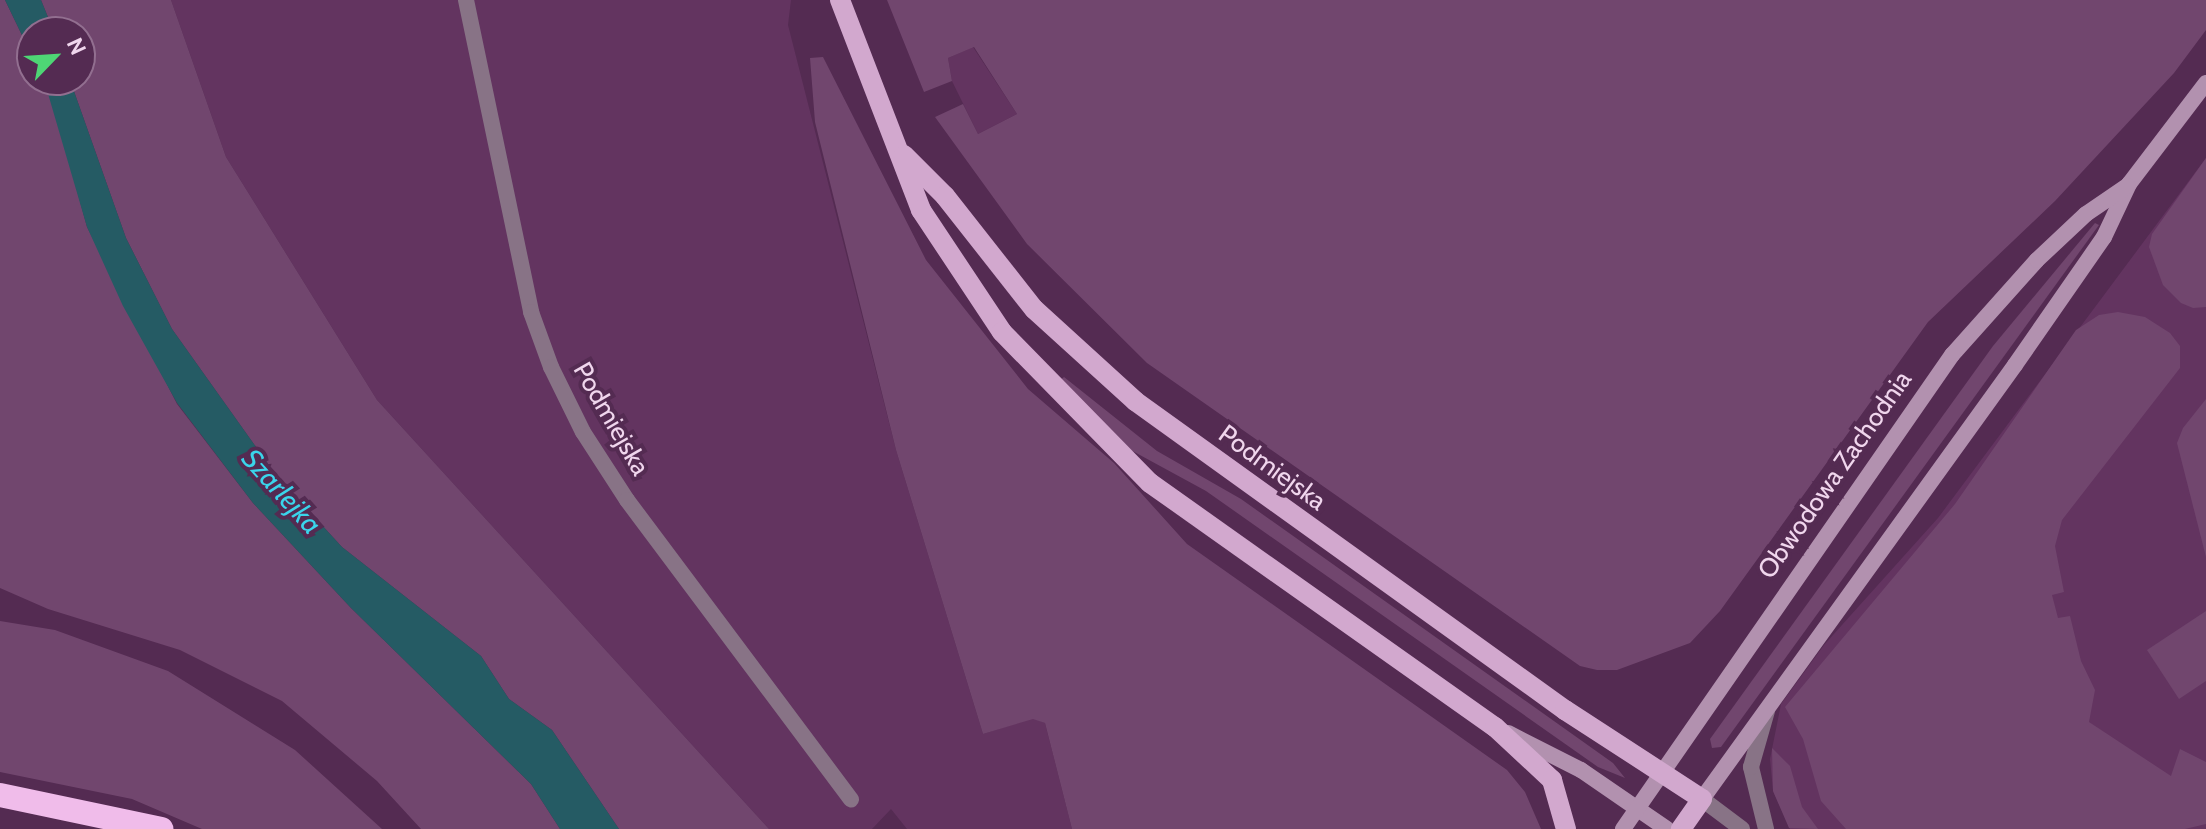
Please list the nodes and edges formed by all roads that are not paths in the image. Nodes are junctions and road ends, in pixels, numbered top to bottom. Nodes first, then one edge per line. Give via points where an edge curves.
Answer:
1 (466, 0) edge
2 (840, 0) edge
3 (2206, 83) edge
4 (899, 150) junction
5 (2129, 184) junction
6 (1768, 705) junction
7 (1495, 727) junction
8 (1664, 772) junction
9 (0, 795) edge
10 (851, 799) dead end
11 (1702, 799) junction
12 (1638, 808) junction
13 (161, 829) edge
14 (1566, 829) edge
15 (1623, 829) edge
16 (1667, 829) edge
17 (1681, 829) edge
18 (1742, 829) edge
19 (1766, 829) edge

1 - 10 street, Podmiejska via 531,312 551,367 583,432 627,500
2 - 4 main road, Podmiejska
3 - 5 main road, Obwodowa Zachodnia
4 - 7 main road, Podmiejska via 921,210 1002,332 1150,483
4 - 8 main road, Podmiejska via 945,196 1034,309 1135,401 1565,710
5 - 6 main road, Obwodowa Zachodnia via 2104,237
5 - 8 main road, Obwodowa Zachodnia via 2086,214 2037,260 1952,355 1723,678
6 - 11 main road, Obwodowa Zachodnia
6 - 19 street via 1751,767
7 - 12 main road via 1581,770
7 - 14 main road, Podmiejska via 1552,780
8 - 11 main road, Podmiejska
8 - 12 main road, Obwodowa Zachodnia
9 - 13 highway
11 - 17 main road, Obwodowa Zachodnia
11 - 18 street
12 - 15 main road, Obwodowa Zachodnia
12 - 16 main road

